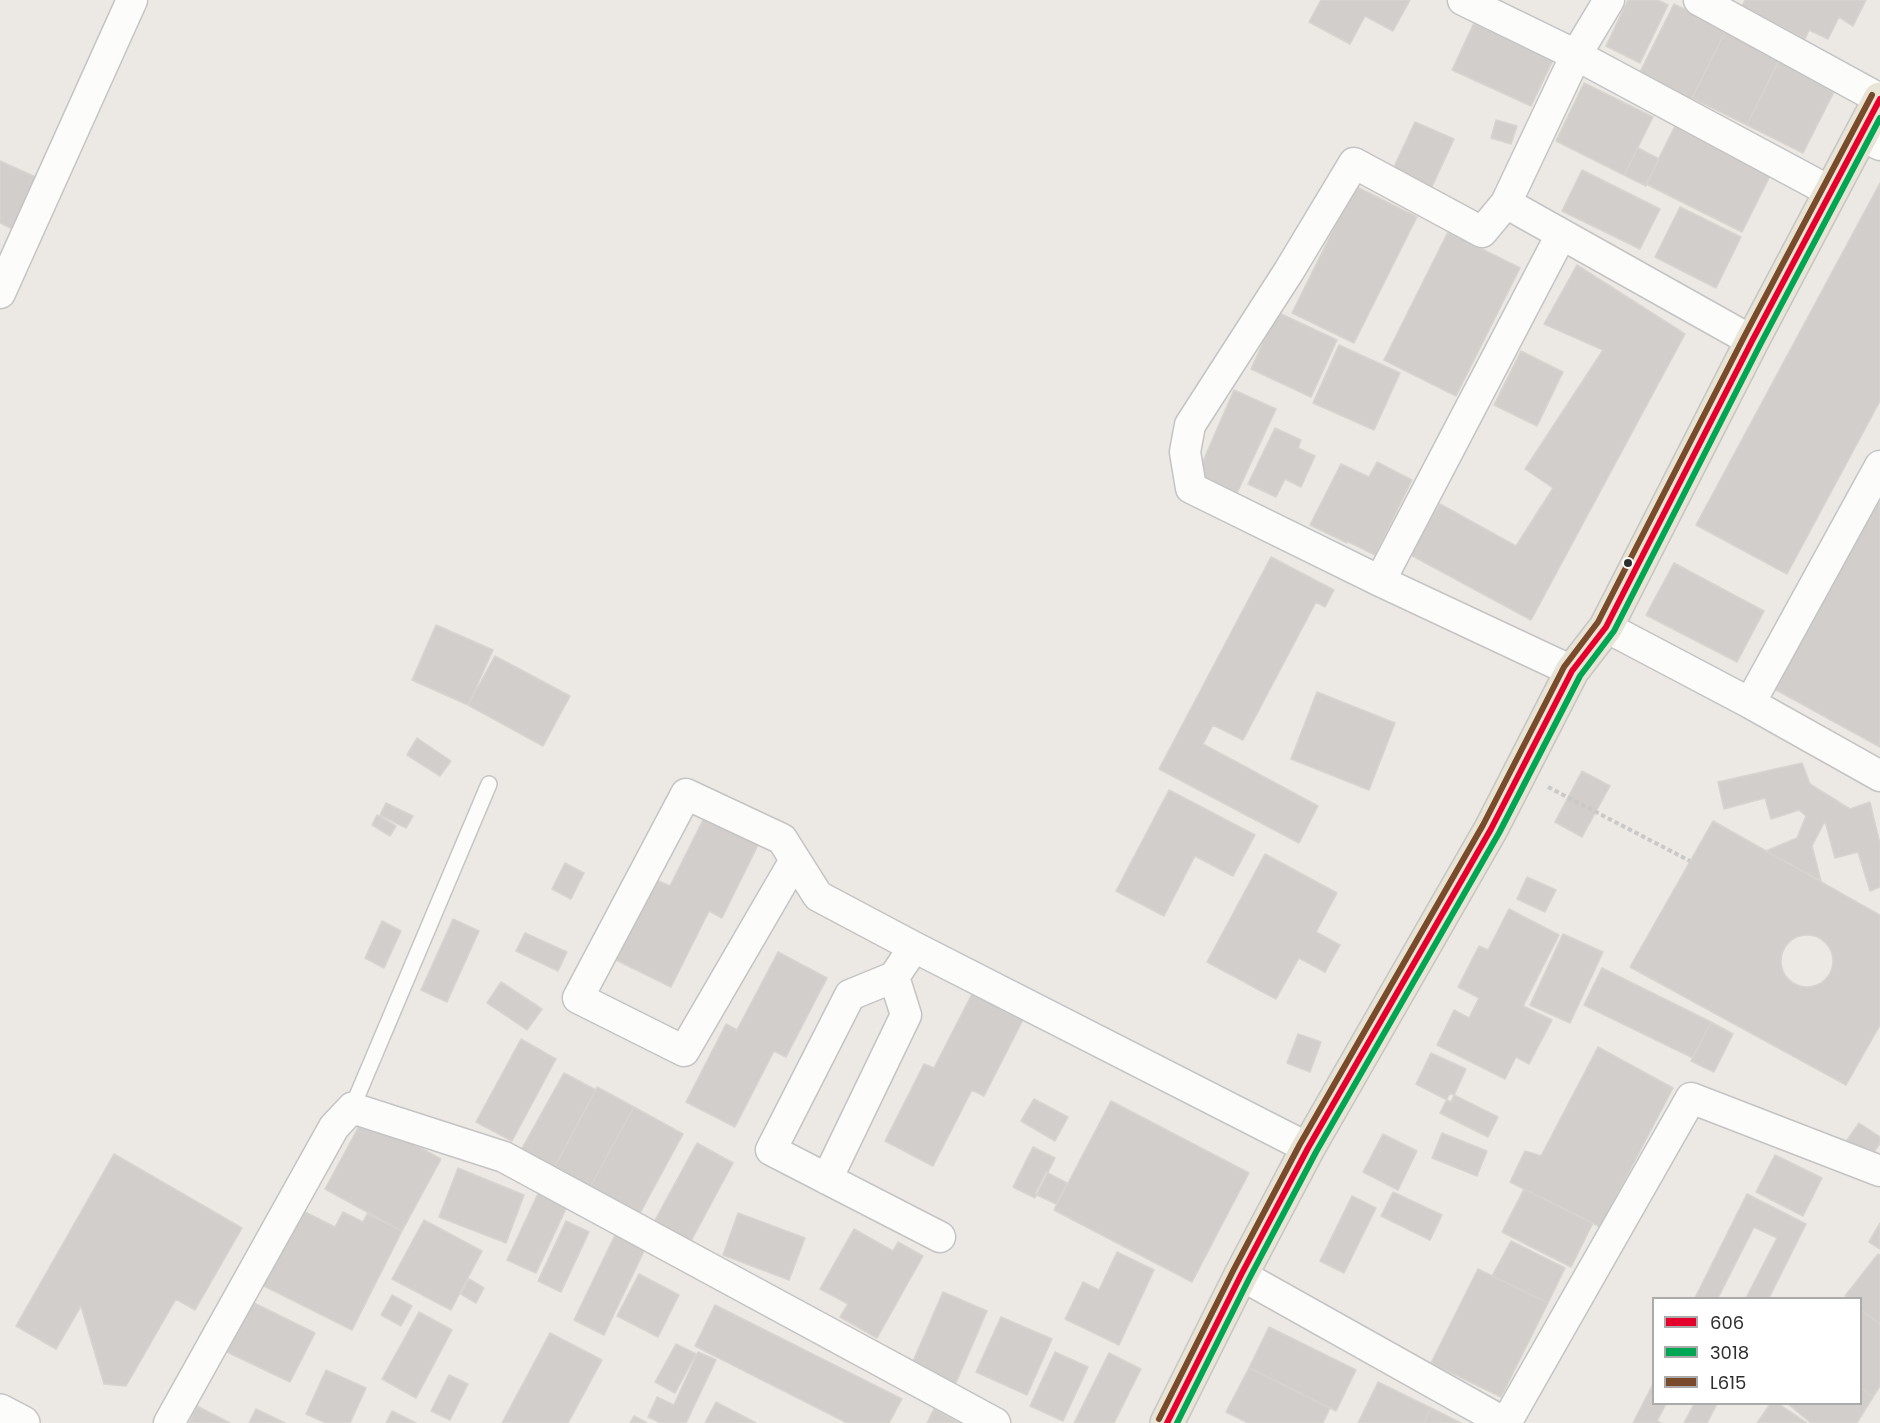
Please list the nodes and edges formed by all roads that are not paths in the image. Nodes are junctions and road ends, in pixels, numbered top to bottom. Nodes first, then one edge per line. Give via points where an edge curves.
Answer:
1 (132, 0) edge
2 (1463, 0) edge
3 (1609, 0) edge
4 (1699, 0) edge
5 (1576, 55) junction
6 (1880, 99) edge
7 (1871, 140) edge
8 (1831, 192) junction
9 (1506, 203) junction
10 (1561, 235) junction
11 (0, 293) edge
12 (1752, 341) junction
13 (1880, 466) edge
14 (1380, 581) junction
15 (1606, 627) junction
16 (1572, 671) junction
17 (1750, 703) junction
18 (1880, 776) edge
19 (489, 784) dead end
20 (795, 860) junction
21 (914, 947) junction
22 (894, 977) junction
23 (352, 1108) junction
24 (1308, 1148) junction
25 (1880, 1171) edge
26 (827, 1179) junction
27 (940, 1236) dead end
28 (1241, 1275) junction
29 (0, 1411) edge
30 (23, 1423) edge
31 (169, 1423) edge
32 (995, 1423) edge
33 (1167, 1423) edge
34 (1506, 1423) edge

1 - 11 street
2 - 5 street
3 - 5 street
4 - 6 street
5 - 8 street
5 - 9 street
6 - 7 main road
7 - 8 main road
8 - 12 main road
9 - 10 street
9 - 14 street via 1482,232 1354,163 1190,425 1185,452 1191,488
10 - 12 street
10 - 14 street
12 - 15 main road
13 - 17 street
14 - 16 street
15 - 16 main road
15 - 17 street
16 - 24 main road via 1491,829
17 - 18 street
19 - 23 lane
20 - 20 street via 782,839 686,794 578,998 684,1051
20 - 21 street via 818,896
21 - 22 street
21 - 24 street
22 - 26 street via 906,1016
22 - 26 street via 850,995 771,1150
23 - 31 street via 334,1127
23 - 32 street via 504,1157
24 - 28 main road
25 - 34 street via 1691,1098
26 - 27 street
28 - 33 main road
28 - 34 street
29 - 30 main road

